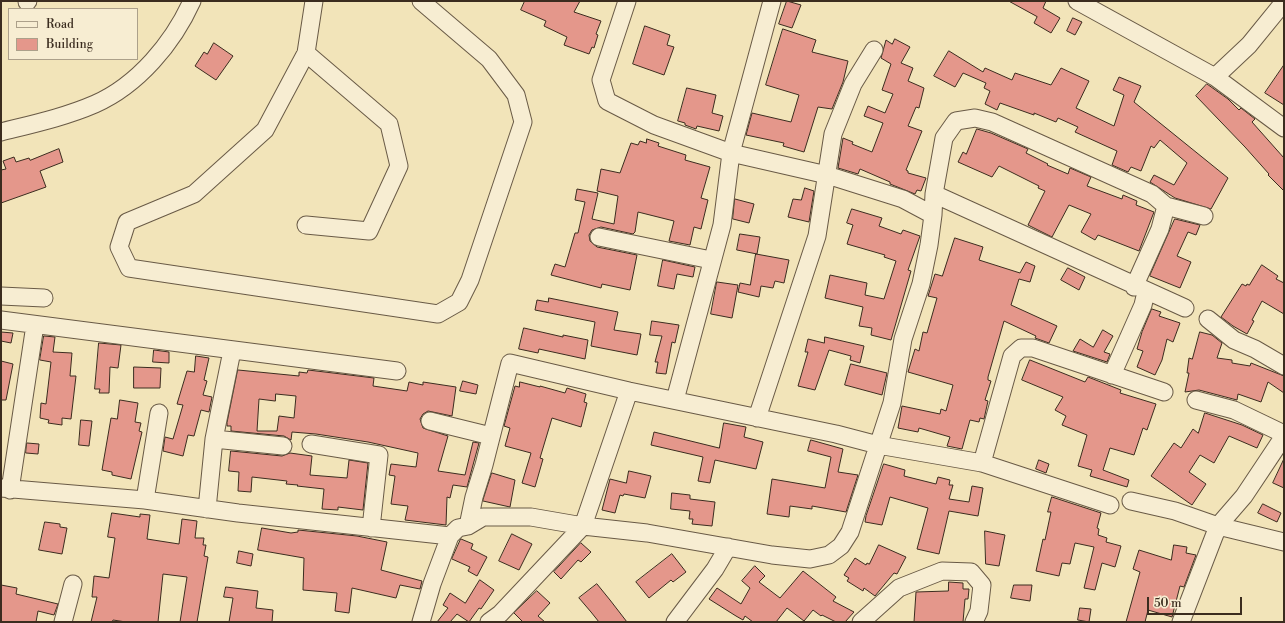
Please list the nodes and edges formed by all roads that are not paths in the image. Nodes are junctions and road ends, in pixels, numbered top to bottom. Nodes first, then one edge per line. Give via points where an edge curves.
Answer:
1 (192, 1) edge
2 (314, 1) edge
3 (421, 1) edge
4 (627, 1) edge
5 (772, 1) edge
6 (1077, 1) edge
7 (1282, 2) edge
8 (874, 50) dead end
9 (306, 53) junction
10 (1215, 77) junction
11 (1284, 128) edge
12 (1, 132) edge
13 (731, 153) junction
14 (827, 175) junction
15 (934, 194) junction
16 (1166, 206) junction
17 (933, 215) junction
18 (1204, 216) dead end
19 (306, 225) dead end
20 (599, 237) dead end
21 (711, 260) junction
22 (1140, 290) junction
23 (1, 296) edge
24 (44, 298) dead end
25 (1185, 308) dead end
26 (1208, 319) dead end
27 (1, 320) edge
28 (35, 325) junction
29 (232, 351) junction
30 (1284, 366) edge
31 (397, 371) dead end
32 (1112, 375) junction
33 (629, 391) junction
34 (1164, 392) dead end
35 (675, 400) junction
36 (1196, 400) dead end
37 (159, 413) dead end
38 (757, 418) junction
39 (430, 421) dead end
40 (1284, 435) edge
41 (492, 436) junction
42 (214, 439) junction
43 (311, 444) dead end
44 (878, 445) junction
45 (283, 446) dead end
46 (982, 463) junction
47 (6, 489) edge
48 (144, 500) junction
49 (1131, 501) dead end
50 (1110, 504) dead end
51 (207, 509) junction
52 (468, 526) junction
53 (583, 526) junction
54 (1218, 526) junction
55 (371, 528) junction
56 (450, 536) junction
57 (1284, 542) edge
58 (728, 547) junction
59 (73, 584) dead end
60 (63, 622) edge
61 (420, 622) edge
62 (489, 622) edge
63 (675, 622) edge
64 (861, 622) edge
65 (974, 622) edge
66 (1182, 622) edge

1 - 12 street via 155,59 120,89 96,103 56,118
2 - 9 street
3 - 9 street via 488,59 516,96 523,122 470,280 459,302 438,314 129,268 120,247 127,222 194,194 265,130
4 - 13 street via 601,80 607,101 654,125
5 - 13 street
6 - 10 street
7 - 10 street via 1249,45
8 - 14 street via 853,84 833,134
9 - 19 street via 389,124 399,166 369,231
10 - 11 street
13 - 14 street
13 - 21 street via 722,225
14 - 17 street via 903,199
14 - 38 street via 817,236
15 - 16 street via 944,138 956,121 975,118 992,122 1152,194
15 - 17 street
15 - 22 street
16 - 18 street
16 - 22 street
17 - 44 street via 921,284 903,339 892,404
20 - 21 street
21 - 35 street
22 - 25 street
22 - 32 street via 1143,305
23 - 24 street
26 - 30 street via 1234,340
27 - 28 street
28 - 29 street
28 - 47 street
29 - 31 street
29 - 42 street
32 - 34 street
32 - 46 street via 1033,348 1021,348 1012,356
33 - 35 street
33 - 41 street via 510,363
33 - 53 street
35 - 38 street
36 - 40 street via 1234,410
37 - 48 street
38 - 44 street
39 - 41 street
40 - 54 street via 1244,496
41 - 52 street
42 - 45 street
42 - 51 street
43 - 55 street via 379,455
44 - 46 street
44 - 58 street via 850,532 841,546 829,555 810,559
46 - 50 street
47 - 48 street
48 - 51 street
49 - 54 street via 1175,511
51 - 55 street
52 - 53 street via 483,517 531,517
52 - 56 street via 458,528
53 - 58 street via 597,526
53 - 62 street via 500,614
54 - 57 street
54 - 66 street
55 - 56 street
56 - 61 street
58 - 63 street via 715,570
59 - 60 street
64 - 65 street via 899,588 942,571 971,572 982,584 979,611

